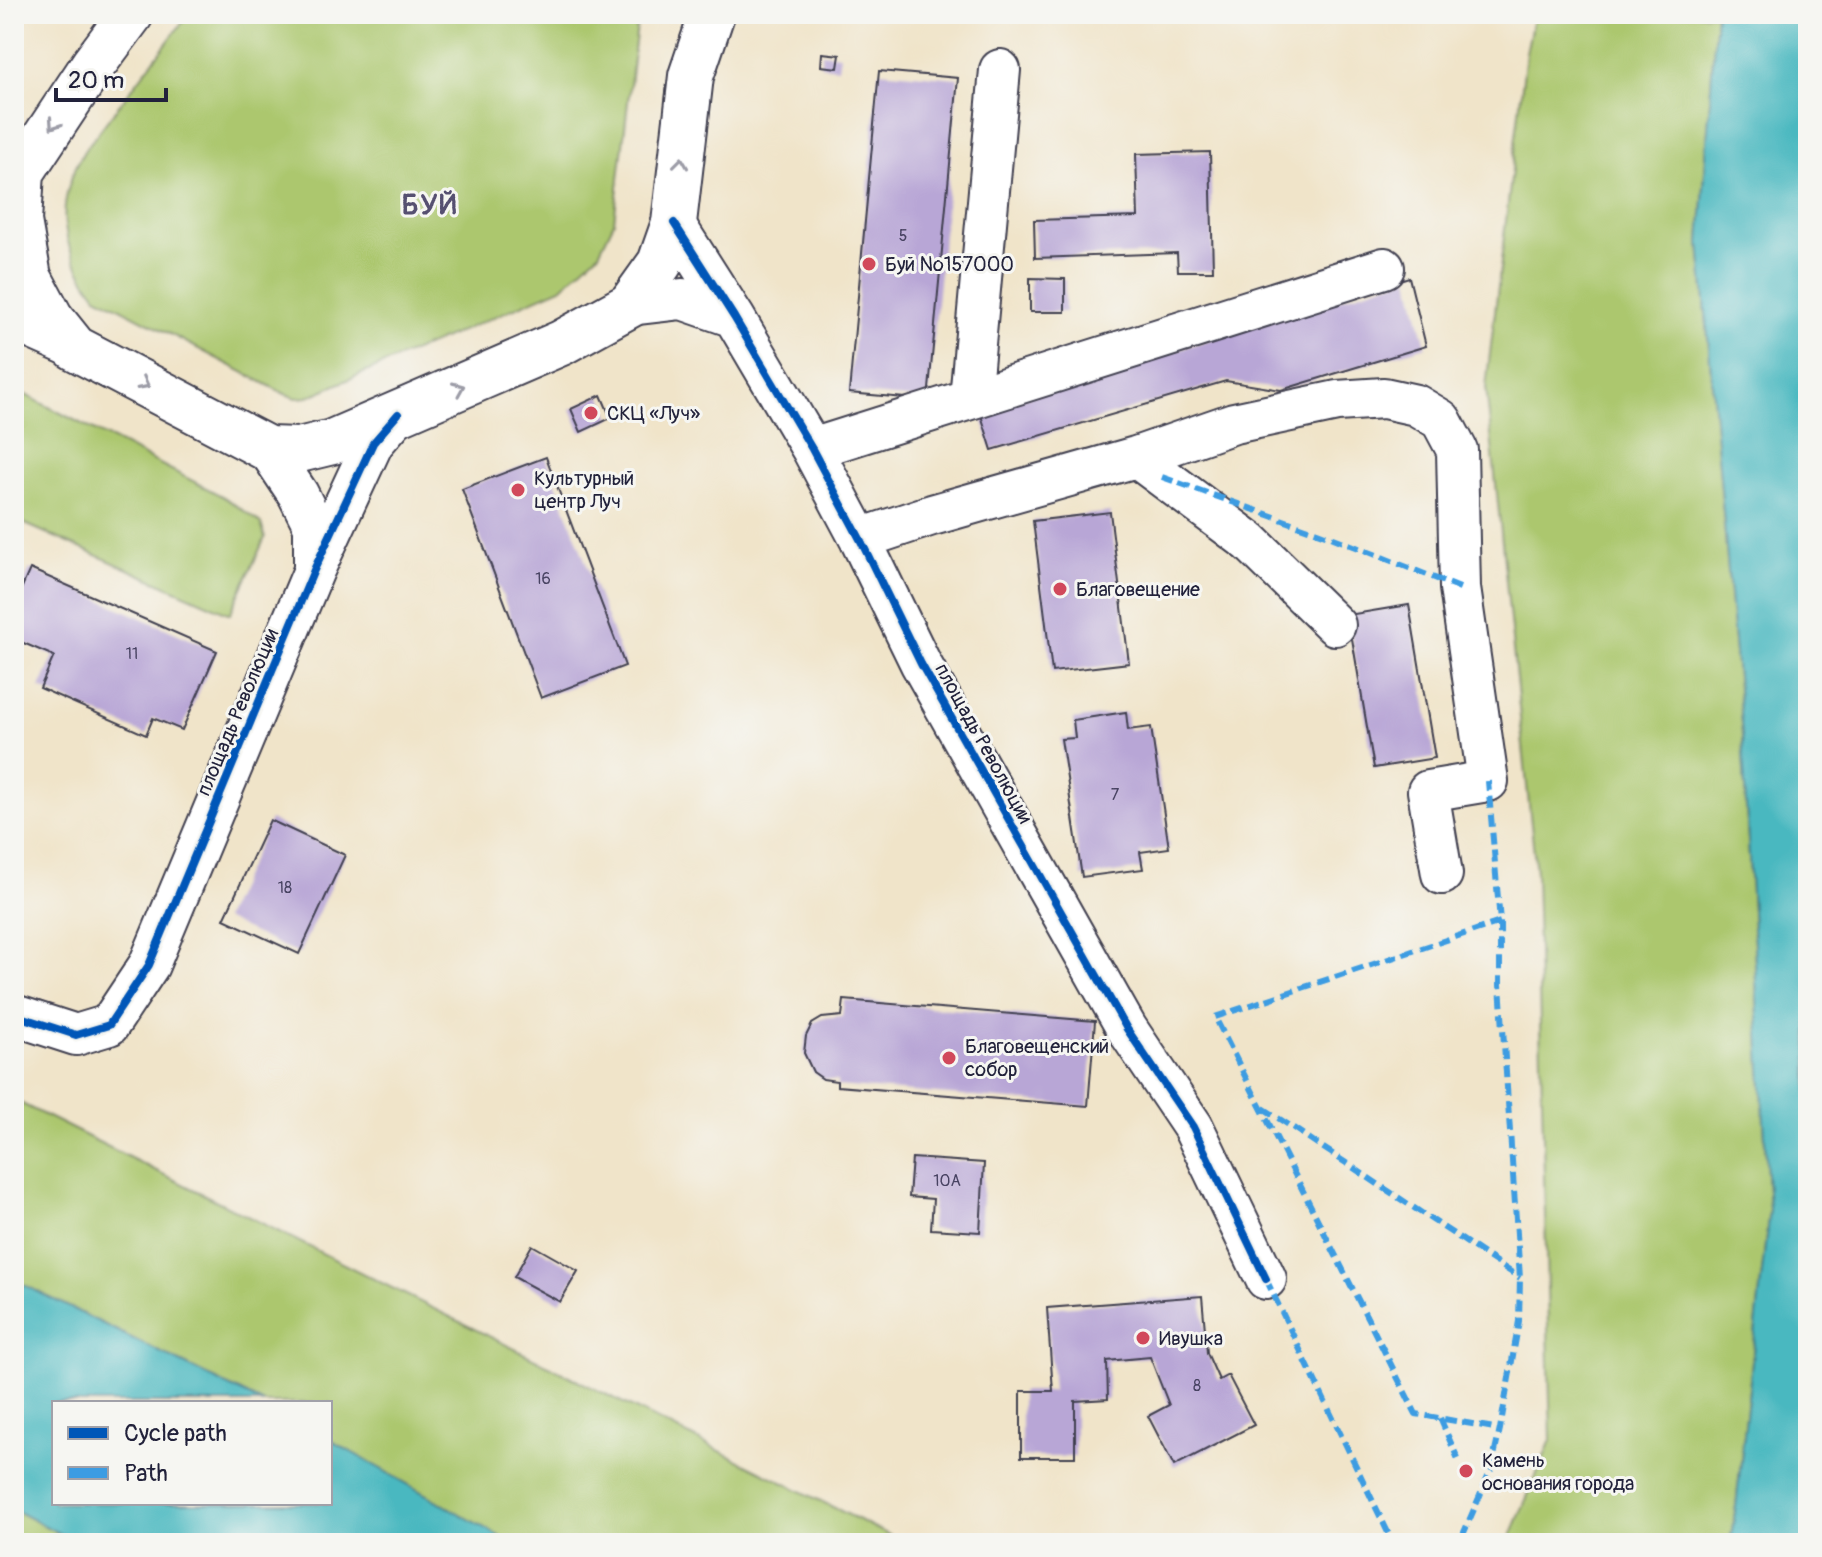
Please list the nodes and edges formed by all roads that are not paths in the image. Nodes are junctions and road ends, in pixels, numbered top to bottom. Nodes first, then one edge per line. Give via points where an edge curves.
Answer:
1 (131, 14) edge
2 (679, 14) edge
3 (712, 14) edge
4 (731, 14) edge
5 (1000, 70) dead end
6 (691, 76) junction
7 (18, 176) edge
8 (674, 223) junction
9 (1384, 268) dead end
10 (630, 305) junction
11 (734, 317) junction
12 (14, 321) edge
13 (75, 348) junction
14 (970, 399) junction
15 (398, 414) junction
16 (268, 449) junction
17 (812, 449) junction
18 (1136, 457) junction
19 (860, 539) junction
20 (314, 570) junction
21 (1335, 625) dead end
22 (1442, 874) dead end
23 (14, 1015) edge
24 (1266, 1279) dead end

1 -> 7 main road, площадь Революции
2 - 6 main road, площадь Революции
3 - 6 main road, площадь Революции
4 - 6 main road, площадь Революции
5 - 14 street
8 -> 6 main road, площадь Революции
7 - 13 main road, площадь Революции via 29,277
8 - 10 main road, площадь Революции via 660,263
8 - 11 street, площадь Революции
9 - 14 street
10 - 11 street, площадь Революции via 682,299
15 -> 10 main road, площадь Революции via 561,343
11 - 17 street, площадь Революции
12 - 13 street
13 -> 16 main road, площадь Революции
14 - 17 street
15 - 16 main road, площадь Революции via 332,442 299,450
15 - 20 street, площадь Революции via 373,443
16 - 20 street, площадь Революции via 314,526
17 - 19 street, площадь Революции
18 - 19 street
18 - 21 street via 1250,542
18 - 22 street via 1234,423 1337,401 1384,398 1416,405 1441,420 1457,450 1460,588 1488,781 1428,791
19 - 24 street, площадь Революции via 921,664 1119,1015 1193,1127
20 - 23 street, площадь Революции via 149,965 109,1025 76,1035

